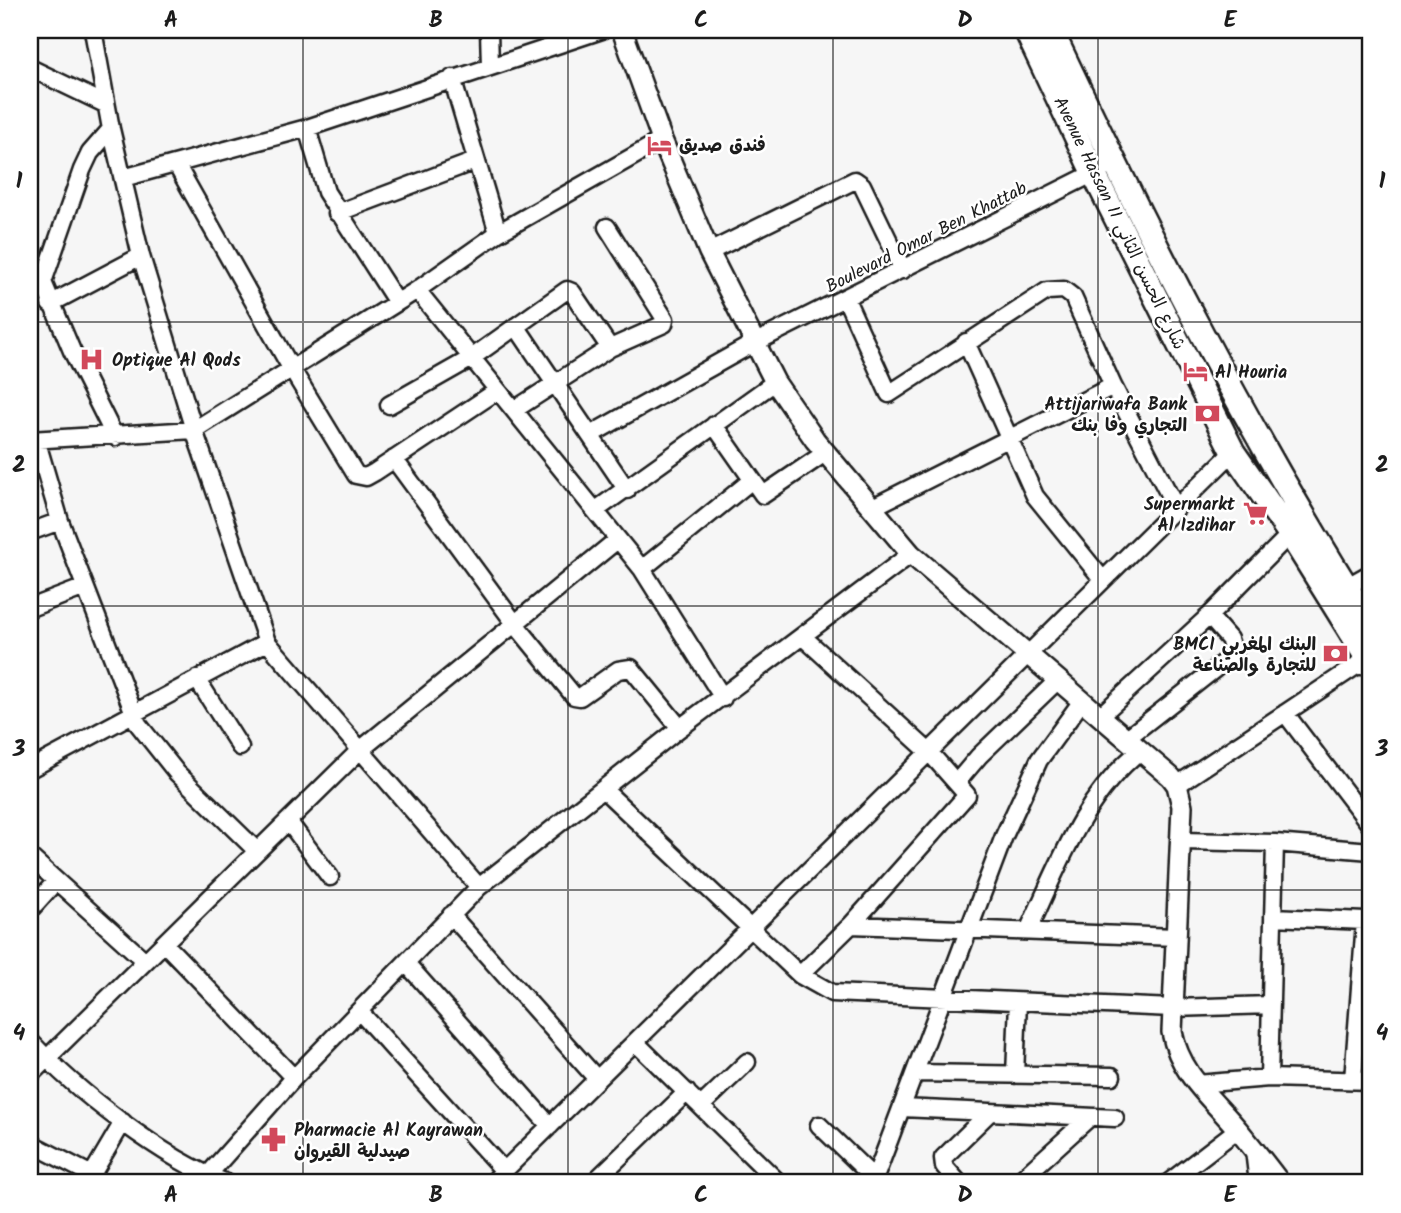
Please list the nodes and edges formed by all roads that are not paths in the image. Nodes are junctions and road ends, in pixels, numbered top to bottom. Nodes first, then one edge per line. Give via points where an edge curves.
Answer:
1 (93, 30) edge
2 (489, 30) edge
3 (602, 30) edge
4 (622, 30) edge
5 (1042, 37) edge
6 (490, 66) junction
7 (30, 68) edge
8 (452, 78) junction
9 (105, 104) junction
10 (307, 128) junction
11 (111, 129) junction
12 (662, 140) junction
13 (475, 162) junction
14 (1114, 163) junction
15 (176, 164) junction
16 (1094, 174) junction
17 (123, 178) junction
18 (337, 213) junction
19 (607, 228) dead end
20 (498, 233) junction
21 (709, 252) junction
22 (141, 256) junction
23 (903, 270) junction
24 (417, 290) junction
25 (846, 299) junction
26 (396, 301) junction
27 (50, 304) junction
28 (516, 326) junction
29 (966, 342) junction
30 (754, 343) junction
31 (610, 348) junction
32 (470, 359) junction
33 (291, 368) junction
34 (555, 381) junction
35 (775, 382) junction
36 (1113, 386) junction
37 (497, 391) junction
38 (1231, 391) junction
39 (1208, 402) junction
40 (389, 405) dead end
41 (514, 410) junction
42 (714, 425) junction
43 (194, 430) junction
44 (590, 435) junction
45 (115, 437) junction
46 (1008, 438) junction
47 (33, 440) edge
48 (1233, 452) junction
49 (825, 453) junction
50 (394, 459) junction
51 (752, 480) junction
52 (627, 490) junction
53 (871, 508) junction
54 (1176, 508) junction
55 (596, 510) junction
56 (60, 521) junction
57 (1298, 526) junction
58 (30, 532) edge
59 (617, 540) junction
60 (911, 554) junction
61 (642, 569) junction
62 (1371, 573) edge
63 (1103, 580) junction
64 (85, 587) junction
65 (1346, 587) junction
66 (30, 608) edge
67 (1209, 616) junction
68 (516, 625) junction
69 (1371, 626) edge
70 (802, 636) junction
71 (267, 642) junction
72 (1026, 656) junction
73 (1366, 658) edge
74 (197, 679) junction
75 (1056, 681) junction
76 (723, 698) junction
77 (1082, 701) junction
78 (133, 713) junction
79 (1285, 713) junction
80 (1100, 716) junction
81 (680, 728) junction
82 (1134, 744) junction
83 (240, 747) dead end
84 (359, 751) junction
85 (929, 752) junction
86 (30, 769) edge
87 (957, 782) junction
88 (1177, 785) junction
89 (603, 789) junction
90 (288, 821) junction
91 (1371, 826) edge
92 (1181, 841) junction
93 (1275, 843) junction
94 (257, 851) junction
95 (1371, 851) edge
96 (30, 857) edge
97 (330, 877) dead end
98 (56, 881) junction
99 (479, 887) junction
100 (30, 910) edge
101 (451, 915) junction
102 (1273, 917) junction
103 (1368, 921) edge
104 (851, 925) junction
105 (968, 928) junction
106 (749, 929) junction
107 (1028, 931) junction
108 (1176, 937) junction
109 (164, 943) junction
110 (145, 961) junction
111 (406, 963) junction
112 (800, 975) junction
113 (942, 999) junction
114 (1365, 1000) edge
115 (1017, 1002) junction
116 (1271, 1005) junction
117 (1173, 1008) junction
118 (360, 1012) junction
119 (30, 1041) edge
120 (635, 1042) junction
121 (46, 1059) junction
122 (747, 1062) dead end
123 (915, 1073) junction
124 (1015, 1074) junction
125 (30, 1076) edge
126 (1112, 1076) dead end
127 (294, 1078) junction
128 (1269, 1078) junction
129 (597, 1079) junction
130 (1353, 1080) junction
131 (1371, 1081) edge
132 (1197, 1084) junction
133 (687, 1092) junction
134 (701, 1106) junction
135 (902, 1108) junction
136 (990, 1112) junction
137 (1090, 1117) junction
138 (1115, 1118) dead end
139 (123, 1122) junction
140 (819, 1125) dead end
141 (550, 1126) junction
142 (1238, 1129) junction
143 (30, 1143) edge
144 (1254, 1150) junction
145 (761, 1176) edge
146 (498, 1177) edge
147 (89, 1179) edge
148 (206, 1180) edge
149 (875, 1182) edge
150 (227, 1183) edge
151 (593, 1183) edge
152 (779, 1183) edge
153 (959, 1183) edge
154 (1017, 1183) edge
155 (1168, 1183) edge
156 (1258, 1183) edge
157 (1280, 1183) edge

1 - 9 street
2 - 6 street
3 - 6 street
4 - 12 street
5 - 14 main road, Avenue Hassan II شارع الحسن الثاني
5 - 16 main road, Avenue Hassan II شارع الحسن الثاني
6 - 8 street
7 - 9 street
8 - 10 street
8 - 13 street
9 - 11 street
10 - 15 street
10 - 18 street
11 - 17 street
11 - 27 street via 82,170 44,272 44,291
12 - 20 street
12 - 21 street
13 - 18 street
13 - 20 street
14 - 16 street, Boulevard Omar Ben Khattab
14 - 38 main road, Avenue Hassan II شارع الحسن الثاني
15 - 17 street
15 - 33 street
16 - 23 street, Boulevard Omar Ben Khattab
16 - 39 main road, Avenue Hassan II شارع الحسن الثاني
17 - 22 street
18 - 26 street
19 - 31 street via 665,320
20 - 24 street
21 - 23 street via 855,180 862,185
21 - 30 street
22 - 27 street
22 - 43 street
23 - 25 street, Boulevard Omar Ben Khattab
24 - 26 street
24 - 32 street
25 - 29 street via 889,394
25 - 30 street, Boulevard Omar Ben Khattab
26 - 33 street
27 - 45 street
28 - 31 street via 570,291
28 - 32 street
28 - 34 street
29 - 36 street via 1046,291 1065,290 1073,297
29 - 46 street
30 - 35 street
30 - 44 street, Boulevard Omar Ben Khattab
31 - 34 street
32 - 37 street
32 - 40 street
33 - 43 street
33 - 50 street via 356,475 366,477
34 - 41 street
34 - 44 street
35 - 42 street
35 - 49 street
36 - 46 street
36 - 54 street
37 - 41 street
37 - 50 street
38 - 39 main road
38 - 57 main road, Avenue Hassan II شارع الحسن الثاني
39 - 48 main road, Avenue Hassan II شارع الحسن الثاني
41 - 55 street
42 - 51 street
42 - 52 street
43 - 45 street
43 - 71 street
44 - 52 street
45 - 47 street
46 - 53 street
46 - 63 street via 1043,509
47 - 56 street
48 - 54 street
48 - 57 main road, Avenue Hassan II شارع الحسن الثاني
49 - 51 street via 766,495
49 - 53 street
50 - 68 street
51 - 61 street
52 - 55 street
53 - 60 street
54 - 63 street
55 - 59 street
56 - 58 street
56 - 64 street
57 - 65 main road, Avenue Hassan II شارع الحسن الثاني
57 - 67 street
57 - 73 main road, Avenue Hassan II شارع الحسن الثاني
59 - 61 street
59 - 68 street
60 - 70 street
60 - 72 street
61 - 76 street
62 - 65 street
63 - 72 street
64 - 66 street
64 - 78 street
65 - 69 main road, Avenue Hassan II شارع الحسن الثاني
67 - 80 street
67 - 82 street via 1229,639 1234,654
68 - 81 street via 577,697 618,670 631,668
68 - 84 street
70 - 76 street
70 - 85 street
71 - 74 street
71 - 84 street
72 - 75 street
72 - 85 street
73 - 79 street
74 - 78 street
74 - 83 street
75 - 77 street
75 - 87 street
76 - 81 street
77 - 80 street
77 - 105 street via 1039,761
78 - 86 street
78 - 94 street via 177,774
79 - 88 street
79 - 91 street
80 - 82 street
81 - 89 street
82 - 88 street
82 - 107 street via 1087,808
84 - 90 street
84 - 99 street
85 - 87 street
85 - 106 street
87 - 104 street via 966,792 965,800
88 - 92 street
89 - 99 street
89 - 106 street
90 - 94 street
90 - 97 street
92 - 93 street
92 - 108 street
93 - 95 street
93 - 102 street
94 - 109 street
96 - 98 street
98 - 100 street
98 - 110 street
99 - 101 street
101 - 111 street
101 - 129 street
102 - 103 street
102 - 116 street
103 - 114 street
104 - 105 street
104 - 112 street
105 - 107 street
105 - 113 street
106 - 112 street
106 - 120 street
107 - 108 street
108 - 117 street
109 - 110 street
109 - 127 street
110 - 121 street
111 - 118 street
111 - 141 street
112 - 113 street via 832,993
113 - 115 street
113 - 123 street
114 - 130 street
115 - 117 street
115 - 124 street
116 - 117 street
116 - 128 street
117 - 132 street via 1175,1048
118 - 127 street
118 - 146 street
119 - 121 street
120 - 129 street
120 - 133 street
121 - 125 street
121 - 139 street
122 - 134 street
123 - 124 street
123 - 135 street
124 - 126 street
127 - 148 street
128 - 130 street
128 - 132 street
129 - 141 street
130 - 131 street
132 - 142 street
133 - 134 street
133 - 151 street
134 - 145 street
135 - 136 street
135 - 149 street
136 - 137 street
136 - 153 street via 943,1158
137 - 138 street
137 - 154 street
139 - 147 street
139 - 148 street
140 - 149 street
141 - 146 street
142 - 144 street
142 - 155 street
143 - 147 street
144 - 156 street
144 - 157 street
145 - 152 street
148 - 150 street

